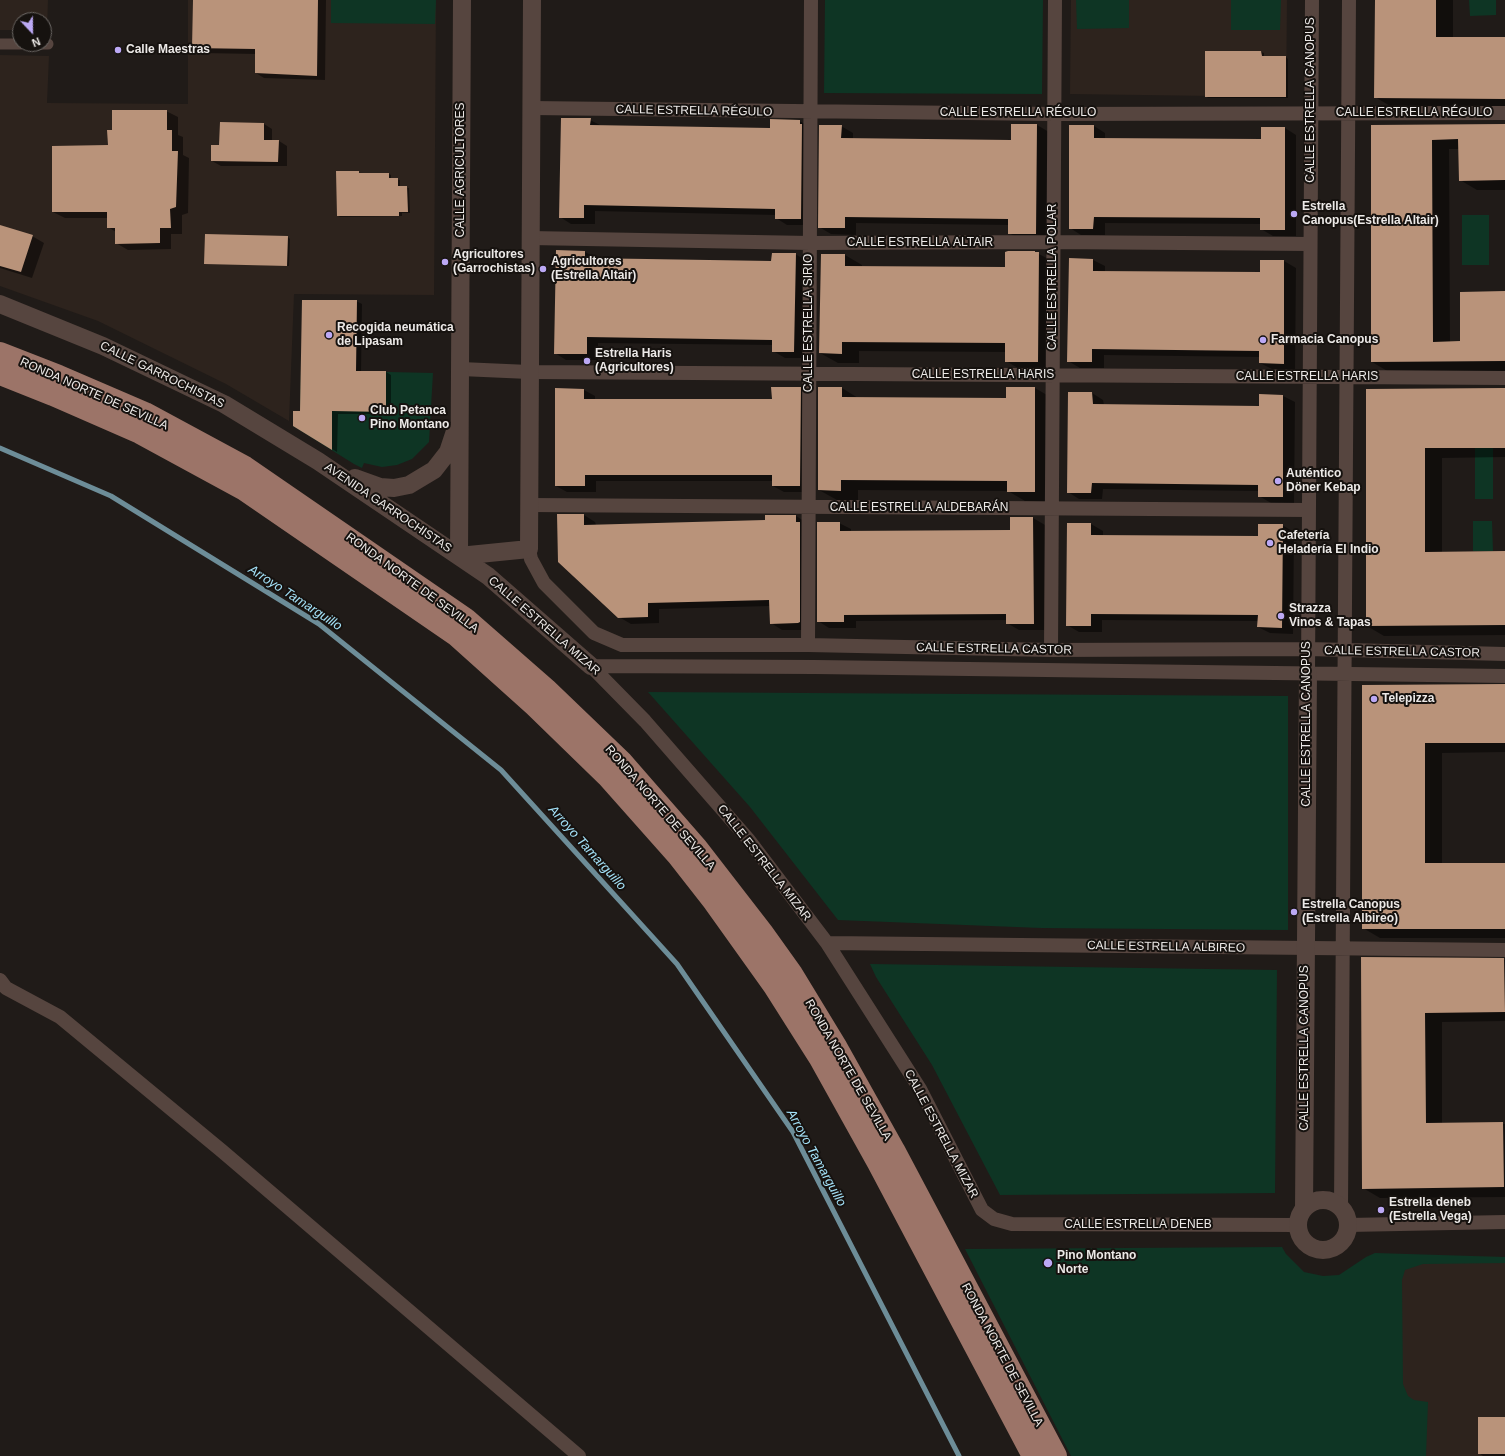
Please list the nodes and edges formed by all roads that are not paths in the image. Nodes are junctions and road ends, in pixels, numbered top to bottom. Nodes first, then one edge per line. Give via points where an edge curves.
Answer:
1 (462, 0) edge
2 (532, 0) edge
3 (811, 0) edge
4 (1055, 0) edge
5 (1312, 0) edge
6 (1349, 0) edge
7 (0, 44) edge
8 (12, 44) edge
9 (531, 108) junction
10 (810, 112) junction
11 (1349, 113) junction
12 (1505, 113) edge
13 (1054, 114) junction
14 (1311, 114) junction
15 (530, 238) junction
16 (1054, 242) junction
17 (810, 243) junction
18 (1310, 244) junction
19 (0, 304) edge
20 (0, 353) edge
21 (461, 369) junction
22 (529, 372) junction
23 (0, 374) edge
24 (809, 374) junction
25 (1052, 376) junction
26 (1309, 377) junction
27 (1347, 378) junction
28 (1505, 378) edge
29 (459, 417) junction
30 (318, 461) junction
31 (529, 505) junction
32 (808, 507) junction
33 (1052, 508) junction
34 (1308, 510) junction
35 (530, 549) junction
36 (459, 556) junction
37 (808, 645) junction
38 (1308, 649) junction
39 (1051, 650) junction
40 (1345, 651) junction
41 (1505, 654) edge
42 (592, 666) junction
43 (1308, 673) junction
44 (1345, 673) junction
45 (1505, 676) edge
46 (827, 943) junction
47 (1306, 949) junction
48 (1343, 949) junction
49 (1505, 950) edge
50 (0, 980) edge
51 (1341, 1207) junction
52 (1304, 1208) junction
53 (982, 1210) joint
54 (1505, 1222) edge
55 (1348, 1225) junction
56 (1297, 1226) junction
57 (579, 1456) edge
58 (1033, 1456) edge
59 (1056, 1456) edge

1 - 21 street, CALLE AGRICULTORES
2 - 9 street
3 - 10 street, CALLE ESTRELLA SIRIO
4 - 13 street, CALLE ESTRELLA POLAR
5 - 14 street, CALLE ESTRELLA CANOPUS
6 - 11 street
7 - 8 street
9 - 10 street, CALLE ESTRELLA RÉGULO
9 - 15 street
10 - 13 street, CALLE ESTRELLA RÉGULO
10 - 17 street, CALLE ESTRELLA SIRIO
11 - 12 street, CALLE ESTRELLA RÉGULO
11 - 14 street, CALLE ESTRELLA RÉGULO
11 - 27 street
13 - 14 street, CALLE ESTRELLA RÉGULO
13 - 16 street, CALLE ESTRELLA POLAR
14 - 18 street, CALLE ESTRELLA CANOPUS
15 - 17 street, CALLE ESTRELLA ALTAIR
15 - 22 street
16 - 17 street, CALLE ESTRELLA ALTAIR
16 - 18 street, CALLE ESTRELLA ALTAIR
16 - 25 street, CALLE ESTRELLA POLAR
17 - 24 street, CALLE ESTRELLA SIRIO
18 - 26 street, CALLE ESTRELLA CANOPUS
19 - 30 street, CALLE GARROCHISTAS via 103,346 224,404
20 - 59 highway, RONDA NORTE DE SEVILLA via 145,413 245,467 466,619 546,689 622,762 697,848 792,974 894,1150
21 - 22 street, CALLE ESTRELLA HARIS
21 - 29 street, CALLE AGRICULTORES
22 - 24 street, CALLE ESTRELLA HARIS
22 - 31 street
23 - 58 highway, RONDA NORTE DE SEVILLA via 140,434 243,488 457,636 535,706 607,776 678,856 714,902 748,947 819,1056
24 - 25 street, CALLE ESTRELLA HARIS
24 - 32 street, CALLE ESTRELLA SIRIO
25 - 26 street, CALLE ESTRELLA HARIS
25 - 33 street, CALLE ESTRELLA POLAR
26 - 27 street, CALLE ESTRELLA HARIS
26 - 34 street, CALLE ESTRELLA CANOPUS
27 - 28 street, CALLE ESTRELLA HARIS
27 - 40 street
29 - 30 street via 448,452 434,470 409,486 380,487
29 - 36 street, CALLE AGRICULTORES
30 - 36 street, AVENIDA GARROCHISTAS
31 - 32 street, CALLE ESTRELLA ALDEBARÁN
31 - 35 street
32 - 33 street, CALLE ESTRELLA ALDEBARÁN
32 - 37 street, CALLE ESTRELLA SIRIO
33 - 34 street, CALLE ESTRELLA ALDEBARÁN
33 - 39 street, CALLE ESTRELLA POLAR
34 - 38 street, CALLE ESTRELLA CANOPUS
35 - 36 street
35 - 37 street, CALLE ESTRELLA CASTOR via 531,559 544,583 594,633 622,646
36 - 42 street, CALLE ESTRELLA MIZAR via 488,576
37 - 39 street, CALLE ESTRELLA CASTOR
38 - 39 street, CALLE ESTRELLA CASTOR
38 - 40 street, CALLE ESTRELLA CASTOR
38 - 43 street, CALLE ESTRELLA CANOPUS
40 - 41 street, CALLE ESTRELLA CASTOR
40 - 44 street
42 - 43 street, CALLE ESTRELLA CASTOR
42 - 46 street, CALLE ESTRELLA MIZAR via 645,721 748,838
43 - 44 street, CALLE ESTRELLA CASTOR
43 - 47 street, CALLE ESTRELLA CANOPUS
44 - 45 street, CALLE ESTRELLA CASTOR
44 - 48 street
46 - 47 street, CALLE ESTRELLA ALBIREO
46 - 53 street, CALLE ESTRELLA MIZAR via 920,1089
47 - 48 street, CALLE ESTRELLA ALBIREO
47 - 52 street, CALLE ESTRELLA CANOPUS
48 - 49 street, CALLE ESTRELLA ALBIREO
48 - 51 street
50 - 57 street via 6,988 66,1022 228,1156
51 - 52 street via 1332,1201 1322,1200 1312,1202
51 - 55 street
52 - 56 street
53 - 56 street, CALLE ESTRELLA DENEB via 994,1219 1012,1224
54 - 55 street
55 - 56 street via 1346,1236 1329,1250 1318,1250 1308,1245 1300,1236

